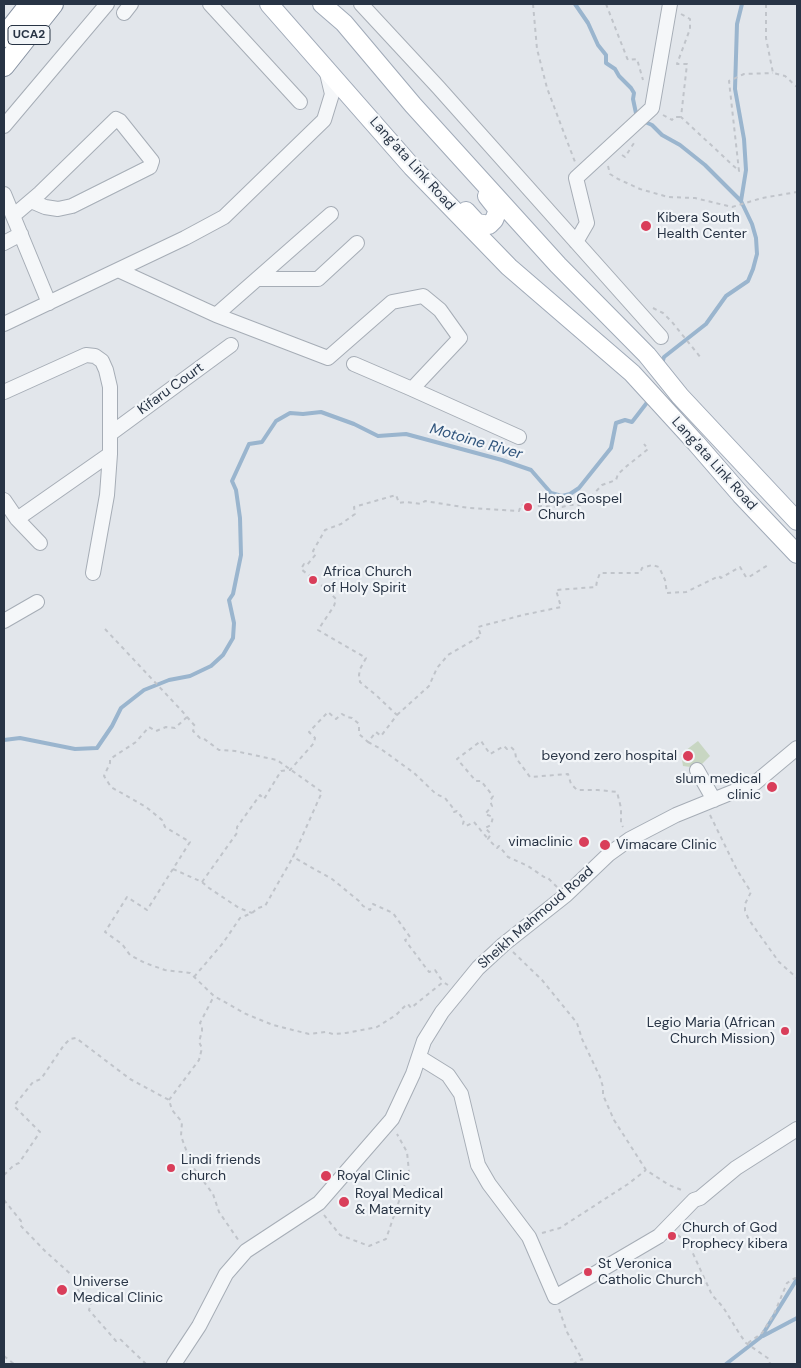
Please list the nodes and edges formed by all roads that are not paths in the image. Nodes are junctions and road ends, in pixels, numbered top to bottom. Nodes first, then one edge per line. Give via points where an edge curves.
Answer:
1 (30, 4) edge
2 (54, 4) edge
3 (107, 4) edge
4 (210, 4) edge
5 (269, 4) edge
6 (322, 4) edge
7 (361, 4) edge
8 (672, 7) edge
9 (4, 37) edge
10 (4, 66) edge
11 (326, 67) junction
12 (300, 102) dead end
13 (413, 105) junction
14 (4, 126) edge
15 (412, 167) junction
16 (4, 194) edge
17 (31, 201) junction
18 (331, 214) dead end
19 (13, 216) junction
20 (21, 234) junction
21 (576, 242) junction
22 (4, 243) edge
23 (357, 243) dead end
24 (118, 270) junction
25 (257, 279) junction
26 (49, 303) junction
27 (216, 315) junction
28 (4, 324) edge
29 (661, 336) dead end
30 (231, 345) dead end
31 (354, 364) dead end
32 (412, 389) junction
33 (4, 392) edge
34 (110, 434) junction
35 (520, 437) dead end
36 (110, 454) junction
37 (4, 500) edge
38 (18, 519) junction
39 (797, 521) edge
40 (40, 543) dead end
41 (797, 554) edge
42 (93, 573) dead end
43 (37, 602) dead end
44 (4, 621) edge
45 (797, 748) edge
46 (697, 770) dead end
47 (709, 802) junction
48 (419, 1057) junction
49 (797, 1129) edge
50 (174, 1364) edge

1 - 9 highway, UCA2
2 - 10 highway, UCA2
3 - 14 street
4 - 12 street
5 - 11 main road, Lang'ata Link Road
6 - 13 main road via 344,22
7 - 21 street
8 - 21 street via 652,108 576,178 587,224
11 - 15 main road, Lang'ata Link Road
11 - 24 street via 332,94 324,120 224,217
13 - 15 main road via 435,137 498,210 494,220 489,225 477,223 441,187
13 - 39 main road, Lang'ata Link Road
15 - 41 main road, Lang'ata Link Road via 509,267 632,373
16 - 19 street
17 - 17 street via 116,119 152,161 150,167 72,206 58,209
17 - 19 street
18 - 25 street
19 - 20 street
20 - 22 street
20 - 26 street
21 - 29 street
23 - 25 street via 318,279
24 - 26 street
24 - 27 street
25 - 27 street
26 - 28 street
27 - 32 street via 328,358 392,302 422,296 440,310 460,338
30 - 34 street, Kifaru Court
31 - 32 street
32 - 35 street
33 - 34 street via 86,355 95,356 102,361 110,387
34 - 36 street
36 - 38 street
36 - 42 street via 107,496
37 - 38 street
38 - 40 street
43 - 44 street
45 - 47 street, Sheikh Mahmoud Road via 755,784
46 - 47 street
47 - 48 street, Sheikh Mahmoud Road via 630,839 504,944 478,968 442,1012 424,1041
48 - 49 street via 448,1075 460,1094 478,1165 528,1237 555,1297 659,1236 694,1200 747,1159
48 - 50 street, Sheikh Mahmoud Road via 392,1119 319,1203 246,1251 226,1274 199,1326

